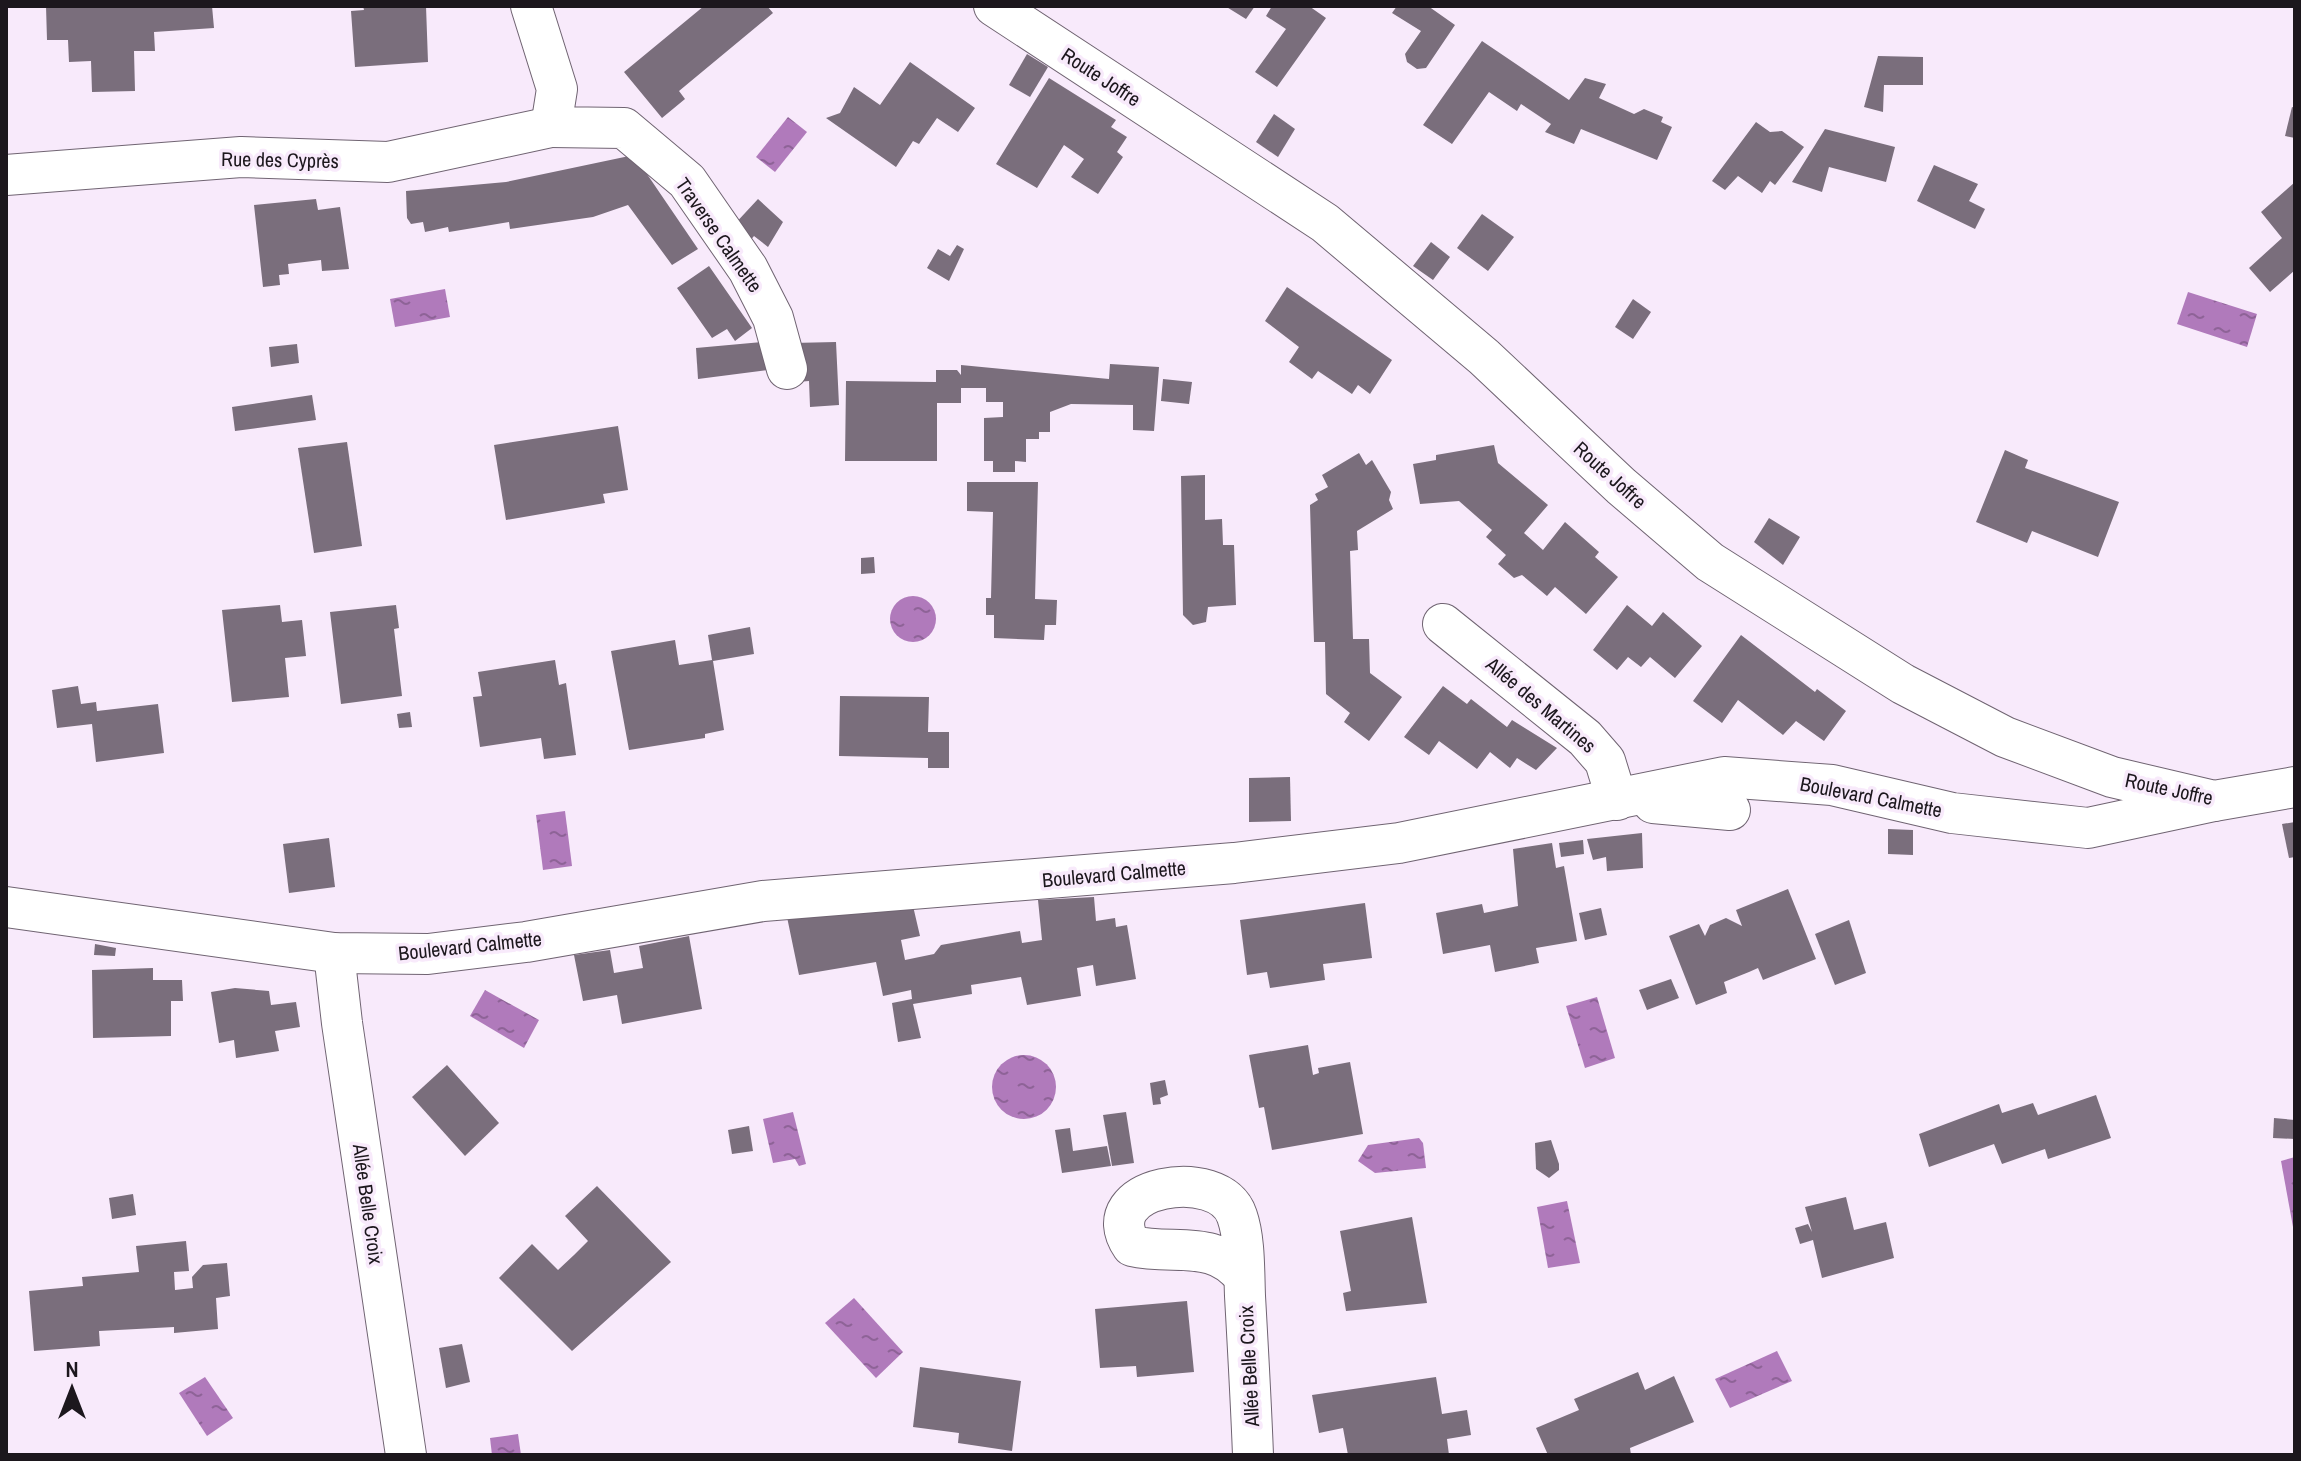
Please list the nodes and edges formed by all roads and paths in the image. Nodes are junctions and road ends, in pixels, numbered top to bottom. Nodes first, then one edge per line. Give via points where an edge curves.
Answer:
1 (531, 6) edge
2 (994, 6) edge
3 (551, 127) junction
4 (6, 175) edge
5 (787, 369) dead end
6 (1443, 624) dead end
7 (2295, 787) edge
8 (1617, 800) junction
9 (2214, 801) junction
10 (1730, 810) dead end
11 (6, 907) edge
12 (334, 953) junction
13 (1244, 1277) dead end
14 (406, 1455) edge
15 (1253, 1455) edge

1 - 3 street via 557,89
2 - 9 street, Route Joffre via 1325,223 1484,357 1710,562 1806,625 2005,737 2112,777
3 - 4 street, Rue des Cyprès via 388,162 241,157
3 - 5 street, Traverse Calmette via 624,128 687,181 748,269 773,318
6 - 8 street, Allée des Martines via 1585,738 1605,761
7 - 9 street, Route Joffre
8 - 9 street, Boulevard Calmette via 1724,777 1760,778 1832,785 1952,813 2088,828
8 - 10 street
8 - 12 street, Boulevard Calmette via 1399,843 1234,863 763,901 428,954
11 - 12 street, Boulevard Calmette
12 - 14 street, Allée Belle Croix
13 - 15 street, Allée Belle Croix

